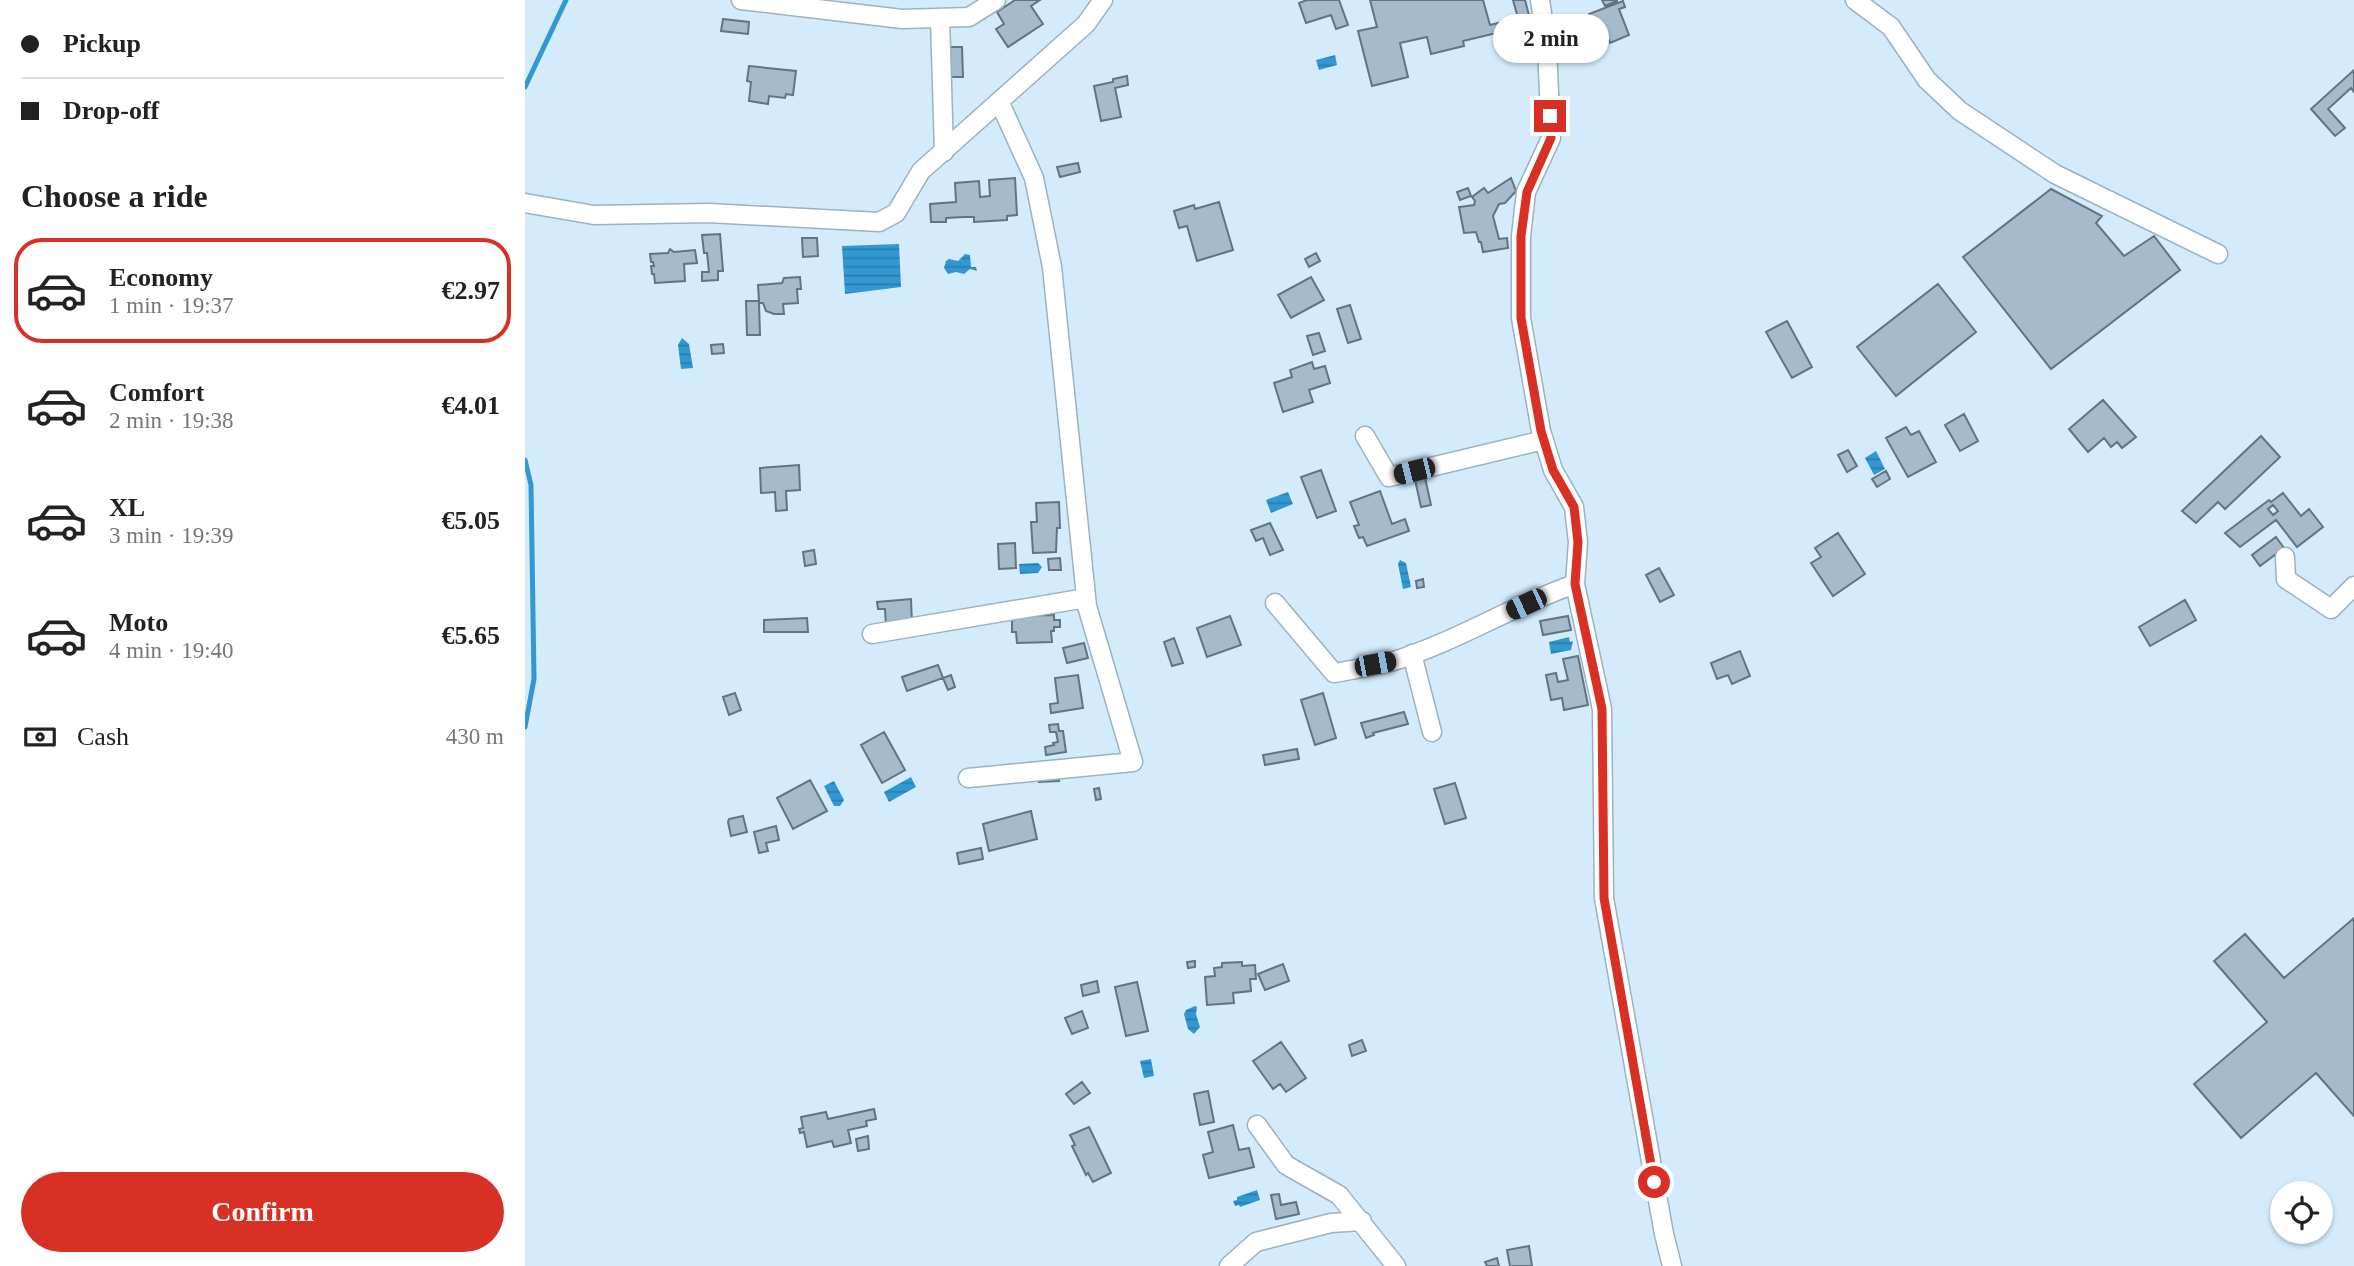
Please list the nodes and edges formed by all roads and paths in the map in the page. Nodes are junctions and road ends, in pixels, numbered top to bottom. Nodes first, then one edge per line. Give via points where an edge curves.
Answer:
1 (741, 0) edge
2 (996, 0) edge
3 (1103, 0) edge
4 (1540, 0) edge
5 (1855, 0) edge
6 (940, 18) junction
7 (1000, 103) junction
8 (944, 152) junction
9 (525, 202) edge
10 (2218, 254) dead end
11 (1365, 436) dead end
12 (1544, 440) junction
13 (2285, 557) dead end
14 (1575, 584) junction
15 (2354, 586) edge
16 (1086, 598) junction
17 (1275, 603) dead end
18 (872, 634) dead end
19 (1412, 654) junction
20 (1432, 732) dead end
21 (968, 778) dead end
22 (1257, 1125) dead end
23 (1362, 1221) junction
24 (1229, 1266) edge
25 (1396, 1266) edge
26 (1672, 1266) edge

1 - 6 street via 902,19
2 - 6 street via 969,17
3 - 7 street via 1086,24
4 - 12 street via 1551,138 1527,192 1521,236 1521,318
5 - 10 street via 1891,27 1927,80 1961,111 2055,174
6 - 8 street
7 - 8 street
7 - 16 street via 1034,178 1052,267
8 - 9 street via 922,171 895,212 879,222 708,213 594,215
11 - 12 street via 1388,477
12 - 14 street via 1553,470 1574,507 1578,542
13 - 15 street via 2286,579 2331,609
14 - 19 street
14 - 26 street via 1602,709 1604,898
16 - 18 street
16 - 21 street via 1133,762
17 - 19 street via 1334,673
19 - 20 street
22 - 23 street via 1286,1165 1339,1195
23 - 24 street via 1331,1223 1256,1242
23 - 25 street

